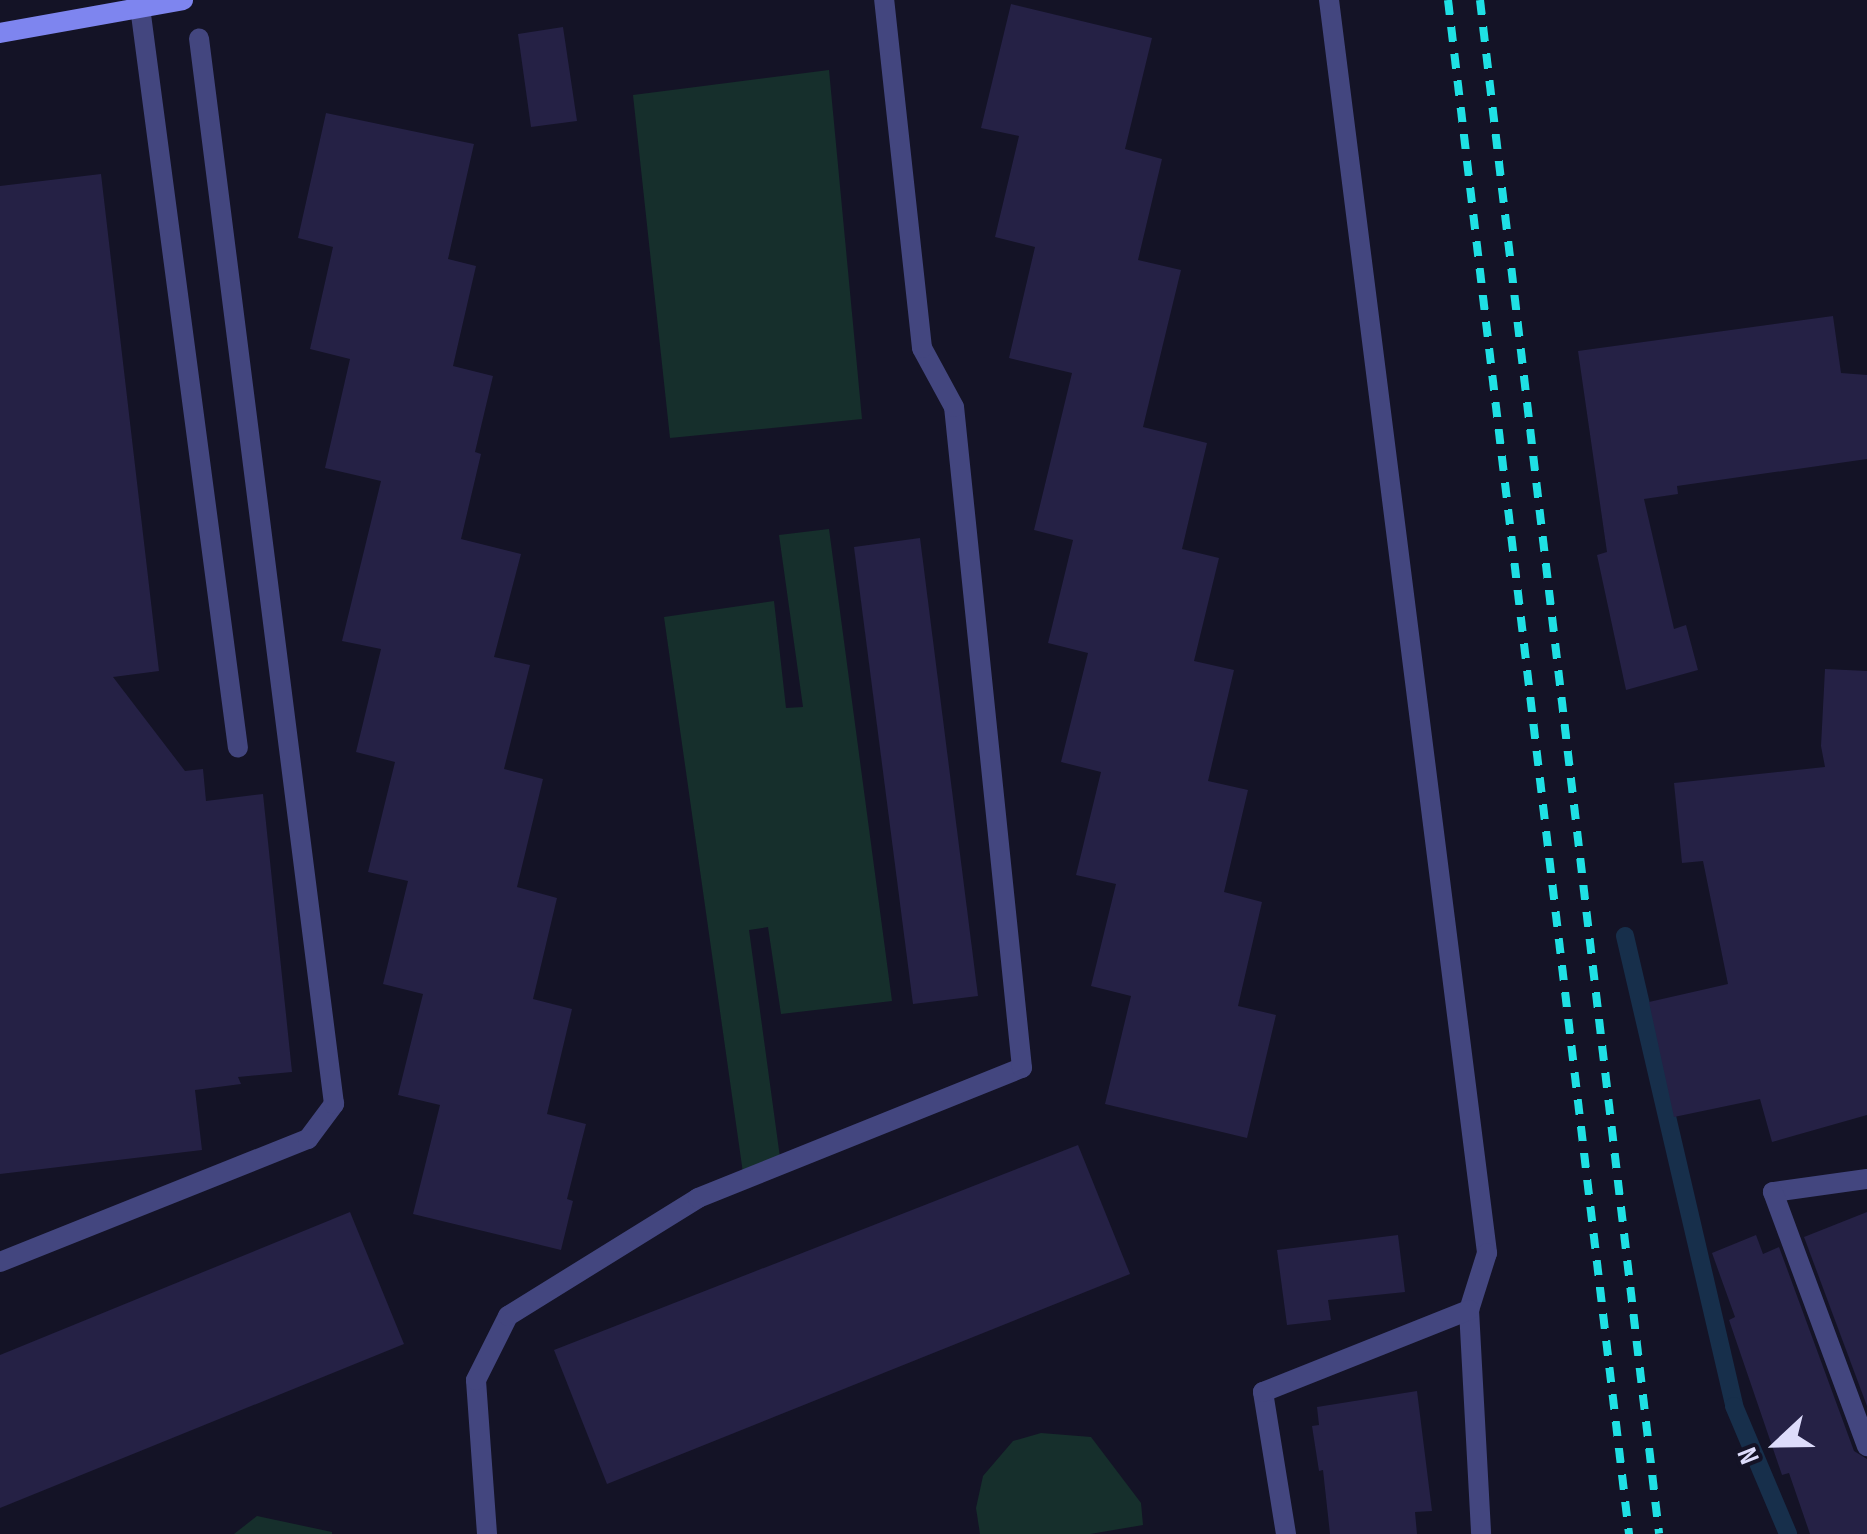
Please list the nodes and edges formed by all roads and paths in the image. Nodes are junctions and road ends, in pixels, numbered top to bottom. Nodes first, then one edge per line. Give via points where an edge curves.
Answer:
1 (183, 0) edge
2 (884, 0) edge
3 (1329, 0) edge
4 (140, 7) junction
5 (0, 33) edge
6 (199, 39) dead end
7 (238, 748) dead end
8 (1867, 1179) edge
9 (0, 1262) edge
10 (1469, 1310) junction
11 (1867, 1446) edge
12 (487, 1534) edge
13 (1286, 1534) edge
14 (1482, 1534) edge

1 - 4 street
2 - 12 street via 922,348 954,407 1022,1068 698,1198 508,1316 476,1380
3 - 10 street via 1487,1253
4 - 5 street
4 - 7 street
6 - 9 street via 334,1104 308,1138
8 - 11 street via 1773,1192
10 - 13 street via 1262,1392
10 - 14 street

